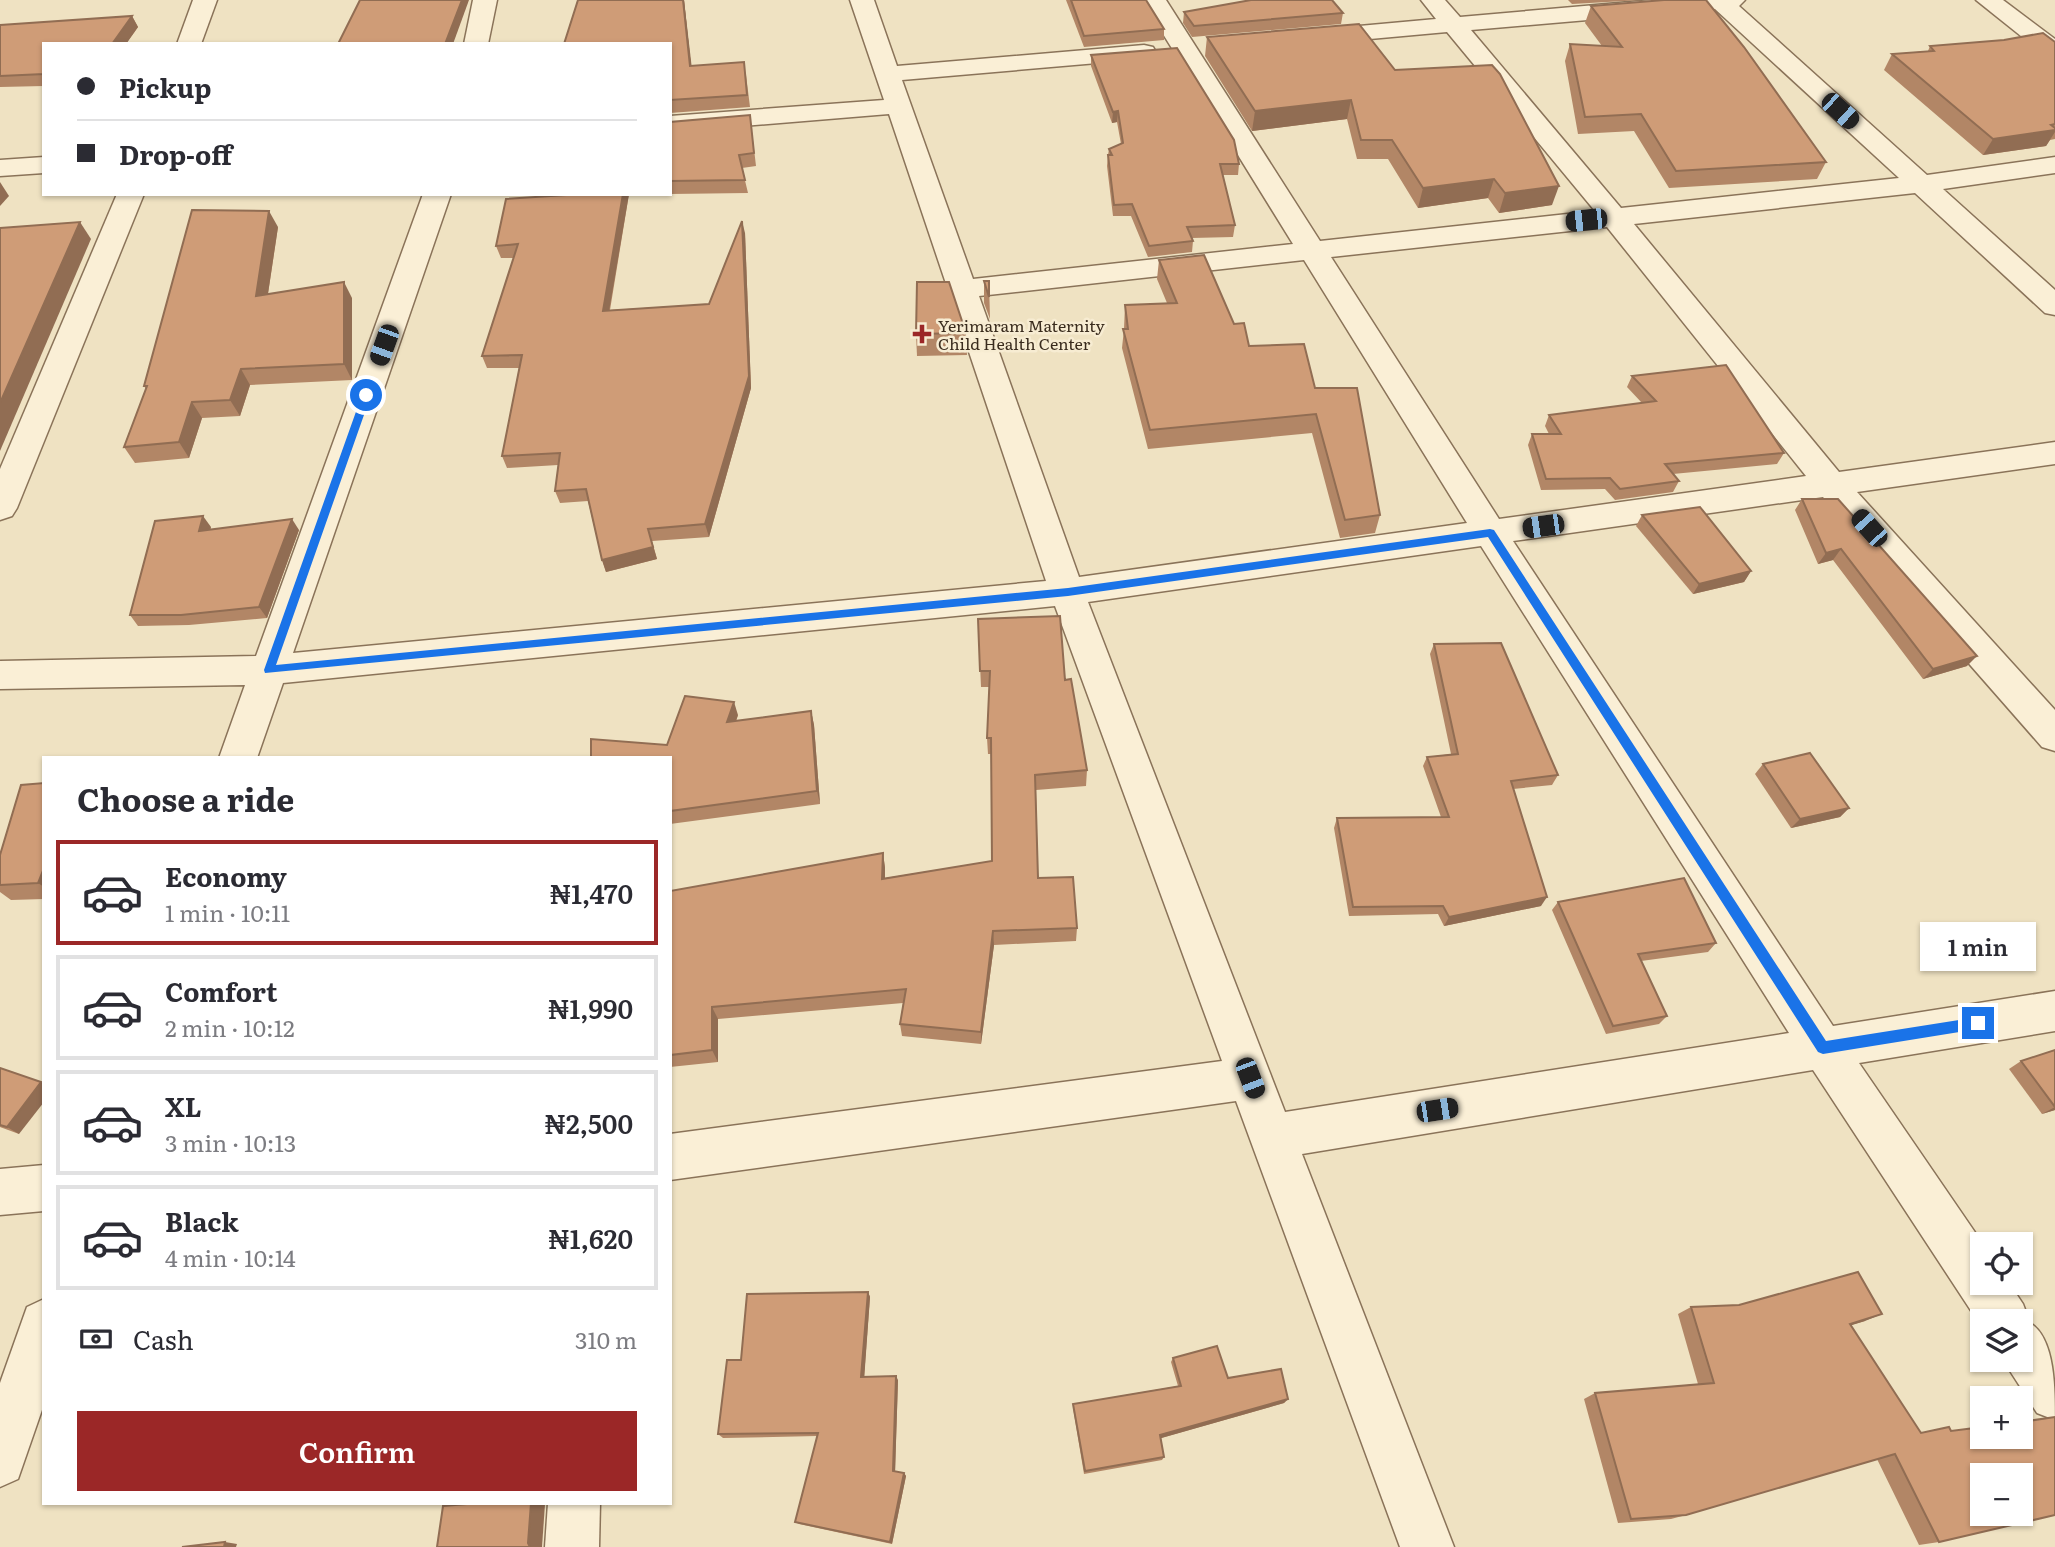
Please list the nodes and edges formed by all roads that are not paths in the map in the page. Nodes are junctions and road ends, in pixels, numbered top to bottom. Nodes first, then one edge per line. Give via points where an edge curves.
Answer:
1 (205, 0) edge
2 (485, 0) edge
3 (862, 0) edge
4 (1154, 0) edge
5 (1433, 0) edge
6 (1724, 0) edge
7 (1988, 0) edge
8 (1454, 25) junction
9 (1292, 39) edge
10 (190, 42) edge
11 (476, 42) edge
12 (1210, 46) edge
13 (1184, 48) junction
14 (2055, 51) edge
15 (888, 74) junction
16 (899, 106) junction
17 (672, 124) edge
18 (2055, 165) edge
19 (42, 166) edge
20 (0, 168) edge
21 (1920, 184) junction
22 (130, 196) edge
23 (436, 196) edge
24 (1614, 217) junction
25 (1310, 250) junction
26 (962, 289) junction
27 (2055, 306) edge
28 (2055, 453) edge
29 (1832, 486) junction
30 (0, 508) edge
31 (1490, 533) junction
32 (1068, 592) junction
33 (269, 670) junction
34 (0, 675) edge
35 (2055, 736) edge
36 (239, 756) edge
37 (2055, 1011) edge
38 (1823, 1048) junction
39 (1250, 1078) junction
40 (1272, 1136) junction
41 (672, 1157) edge
42 (42, 1188) edge
43 (0, 1192) edge
44 (1998, 1309) edge
45 (42, 1330) edge
46 (2033, 1362) edge
47 (2055, 1395) edge
48 (0, 1461) edge
49 (574, 1505) edge
50 (572, 1547) edge
51 (1427, 1547) edge

1 - 10 street
2 - 11 street
3 - 15 street
4 - 13 street
5 - 8 street
6 - 8 street
6 - 21 street
7 - 14 street
8 - 9 street
8 - 24 street
12 - 13 street
13 - 15 street
13 - 25 street
15 - 16 street
16 - 17 street
16 - 26 street
18 - 21 street
19 - 20 street
21 - 24 street
21 - 27 street
22 - 30 street
23 - 33 street
24 - 25 street
24 - 29 street
25 - 26 street
25 - 31 street
26 - 32 street
28 - 29 street
29 - 31 street
29 - 35 street
31 - 32 street
31 - 38 street
32 - 33 street
32 - 39 street
33 - 34 street
33 - 36 street
37 - 38 street
38 - 40 street
38 - 44 street
39 - 40 street
39 - 41 street
40 - 51 street
42 - 43 street
45 - 48 street
46 - 47 street
49 - 50 street

